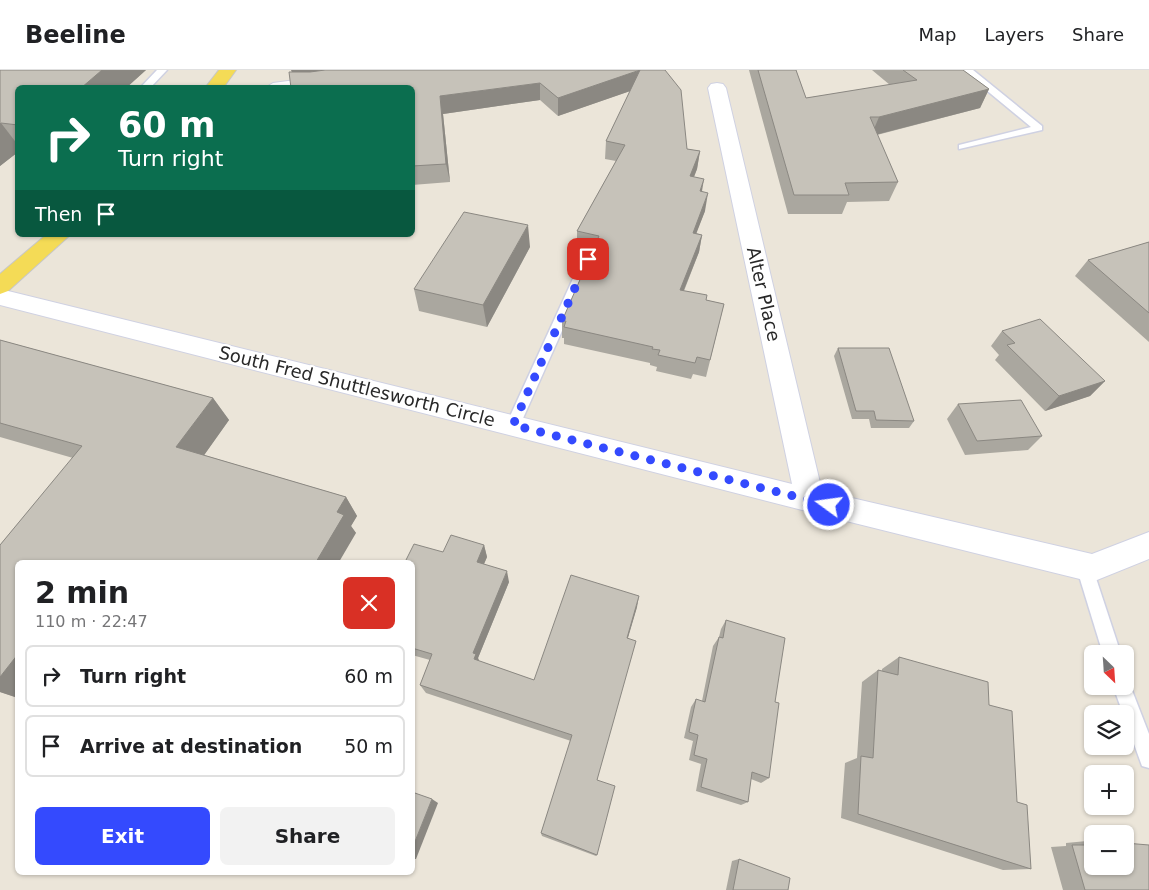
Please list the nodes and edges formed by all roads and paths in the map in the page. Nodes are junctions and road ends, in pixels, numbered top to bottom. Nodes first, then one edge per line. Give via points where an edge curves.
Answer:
1 (162, 70) edge
2 (228, 70) edge
3 (967, 70) edge
4 (340, 79) edge
5 (147, 85) edge
6 (216, 85) edge
7 (295, 85) edge
8 (717, 88) dead end
9 (963, 148) dead end
10 (57, 237) edge
11 (588, 259) edge
12 (0, 286) edge
13 (0, 297) edge
14 (513, 425) junction
15 (810, 500) junction
16 (1149, 545) edge
17 (1084, 566) junction
18 (1109, 645) edge
19 (1125, 695) edge
20 (1149, 759) edge

1 - 5 lane
2 - 6 main road
3 - 9 lane via 1038,128
4 - 7 street
8 - 15 street, Alter Place
10 - 12 main road
11 - 14 lane
13 - 14 street, South Fred Shuttlesworth Circle
14 - 15 street, South Fred Shuttlesworth Circle
15 - 17 street, South Fred Shuttlesworth Circle
16 - 17 street, South Fred Shuttlesworth Circle via 1092,568
17 - 18 lane
19 - 20 lane

